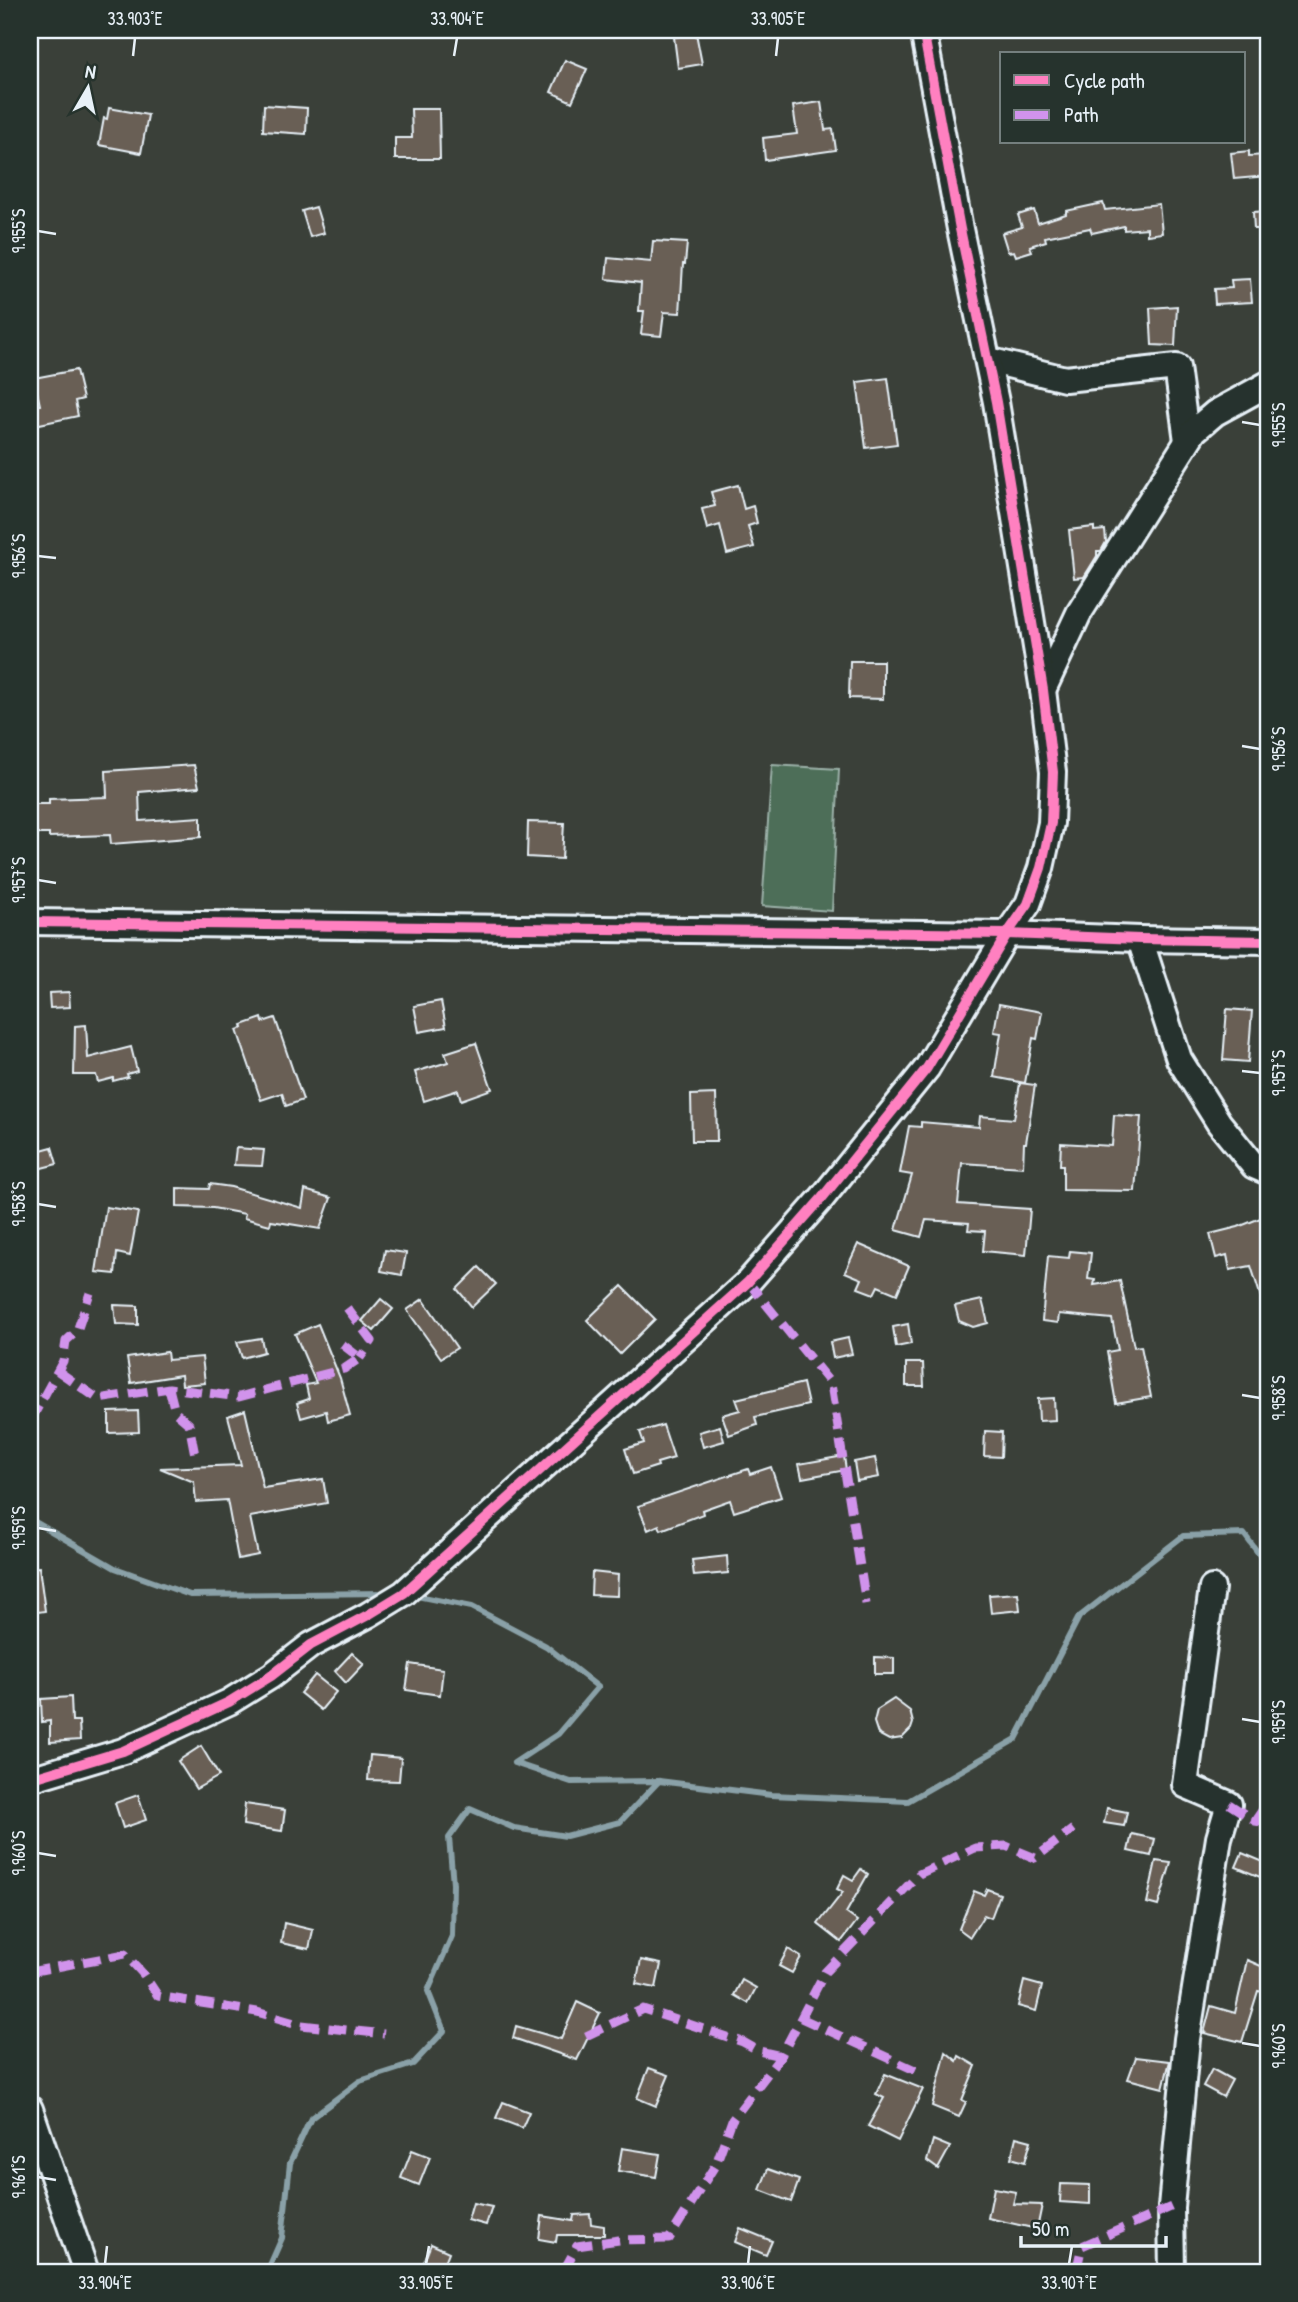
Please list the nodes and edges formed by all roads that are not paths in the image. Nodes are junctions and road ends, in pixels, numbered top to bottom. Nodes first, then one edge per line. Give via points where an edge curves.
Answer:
1 (923, 30) edge
2 (988, 360) junction
3 (1268, 384) edge
4 (1187, 441) junction
5 (1043, 690) junction
6 (30, 922) edge
7 (1007, 934) junction
8 (1140, 939) junction
9 (1268, 941) edge
10 (1268, 1172) edge
11 (1212, 1588) dead end
12 (30, 1779) edge
13 (30, 2109) edge
14 (86, 2272) edge
15 (1172, 2272) edge

1 - 2 street
2 - 4 street via 1065,379 1177,367
2 - 5 street
3 - 4 street via 1215,413
4 - 5 street via 1079,613
5 - 7 street via 1053,772 1051,823 1028,904
6 - 7 street
7 - 8 street
7 - 12 street via 927,1068 748,1282 404,1593 311,1645 229,1702 123,1751
8 - 9 street
8 - 10 street via 1179,1059 1219,1123 1254,1166
11 - 15 street via 1185,1785 1229,1804 1219,1838 1187,2039 1171,2207
13 - 14 street

